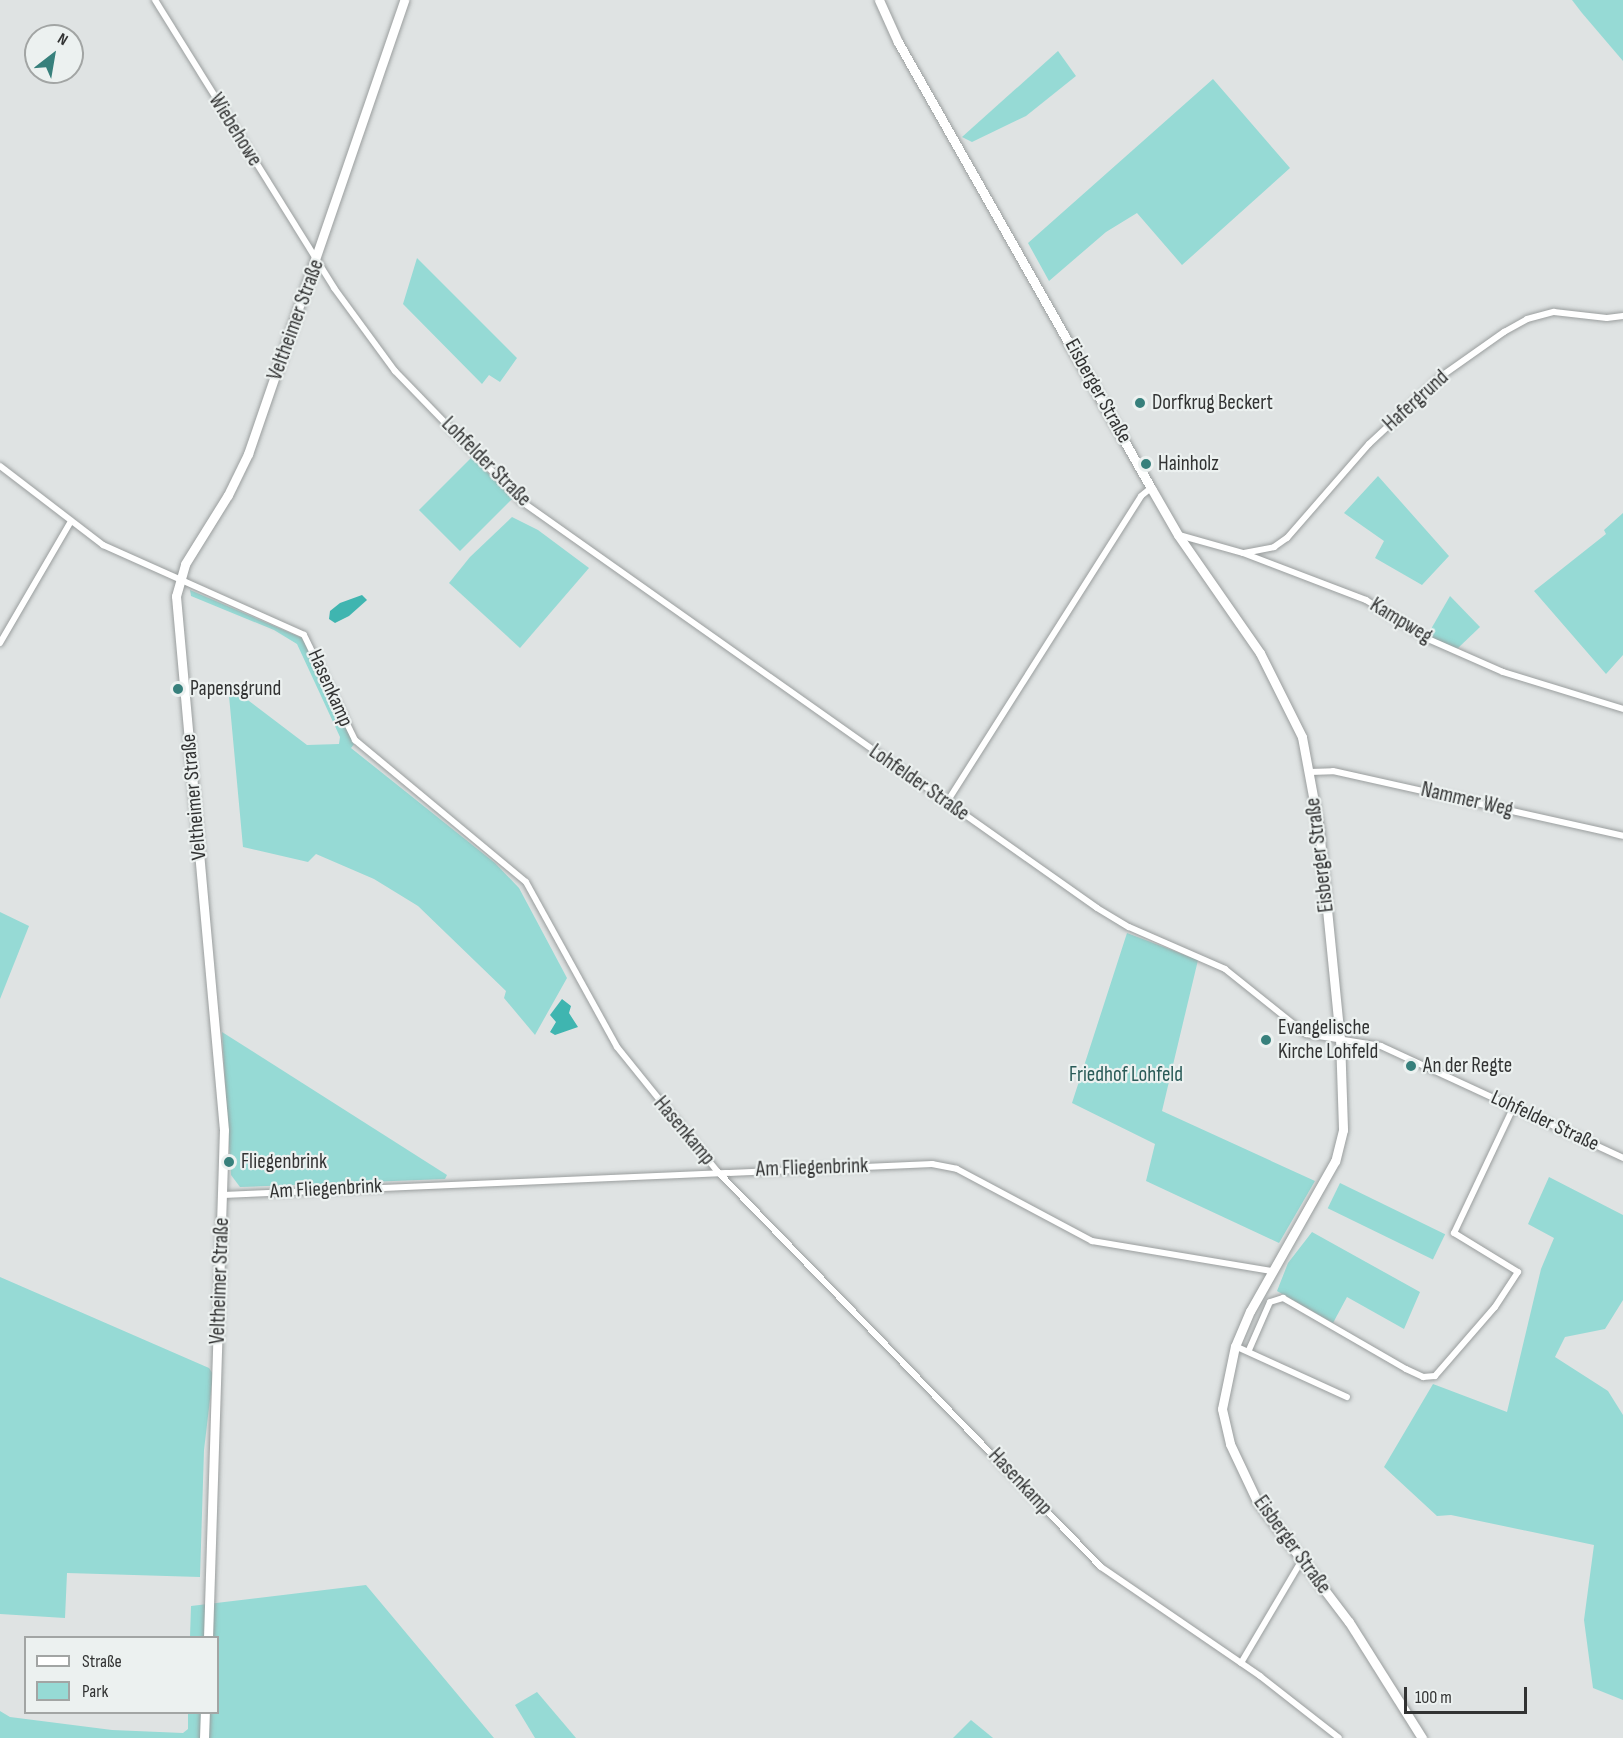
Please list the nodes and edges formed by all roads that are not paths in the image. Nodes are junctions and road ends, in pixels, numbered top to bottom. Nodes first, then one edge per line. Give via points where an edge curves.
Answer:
1 (155, 0) edge
2 (404, 0) edge
3 (879, 0) edge
4 (318, 258) junction
5 (1623, 316) edge
6 (0, 466) edge
7 (1150, 488) junction
8 (71, 521) junction
9 (1178, 535) junction
10 (1243, 553) junction
11 (178, 582) junction
12 (0, 643) edge
13 (1623, 709) edge
14 (1310, 772) junction
15 (947, 802) junction
16 (1623, 836) edge
17 (1340, 1038) junction
18 (1514, 1106) junction
19 (1623, 1158) edge
20 (718, 1172) junction
21 (223, 1195) junction
22 (1272, 1271) junction
23 (1235, 1346) junction
24 (1249, 1350) junction
25 (1347, 1397) dead end
26 (1302, 1560) junction
27 (208, 1636) edge
28 (1241, 1663) junction
29 (205, 1714) edge
30 (204, 1738) edge
31 (1339, 1738) edge
32 (1422, 1738) edge

1 - 4 street, Wiebehowe
2 - 4 main road, Veltheimer Straße
3 - 7 main road, Eisberger Straße via 903,51
4 - 11 main road, Veltheimer Straße via 244,463
4 - 15 street, Lohfelder Straße via 334,288 395,371 521,501
5 - 10 street, Hafergrund via 1554,312 1527,319 1504,332 1443,375 1369,444 1343,469 1287,538 1274,548
6 - 8 street
7 - 9 main road, Eisberger Straße
7 - 15 street via 1141,496
8 - 11 street via 103,545
8 - 12 street
9 - 10 street, Kampweg
9 - 14 main road, Eisberger Straße via 1274,677 1302,737
10 - 13 street, Kampweg via 1366,600 1428,639 1503,672
11 - 20 street, Hasenkamp via 304,636 355,740 526,882 617,1047
11 - 21 main road, Veltheimer Straße via 177,616 224,1130
14 - 16 street, Nammer Weg via 1334,771
14 - 17 main road, Eisberger Straße
15 - 17 street, Lohfelder Straße via 1113,918 1225,969 1306,1034
17 - 18 street, Lohfelder Straße via 1382,1047
17 - 22 main road, Eisberger Straße via 1343,1130 1335,1161
18 - 19 street, Lohfelder Straße
18 - 24 street via 1454,1233 1518,1272 1495,1307 1435,1376 1423,1377 1406,1369 1283,1298 1270,1302
20 - 21 street, Am Fliegenbrink
20 - 22 street, Am Fliegenbrink via 940,1166 957,1169 1092,1241
20 - 28 street, Hasenkamp via 1101,1567
21 - 27 main road, Veltheimer Straße
22 - 23 main road, Eisberger Straße
23 - 24 street
23 - 26 main road, Eisberger Straße via 1222,1409 1230,1444 1257,1501
24 - 25 street
26 - 28 street
26 - 32 main road, Eisberger Straße via 1349,1622
28 - 31 street, Hasenkamp
29 - 30 main road

